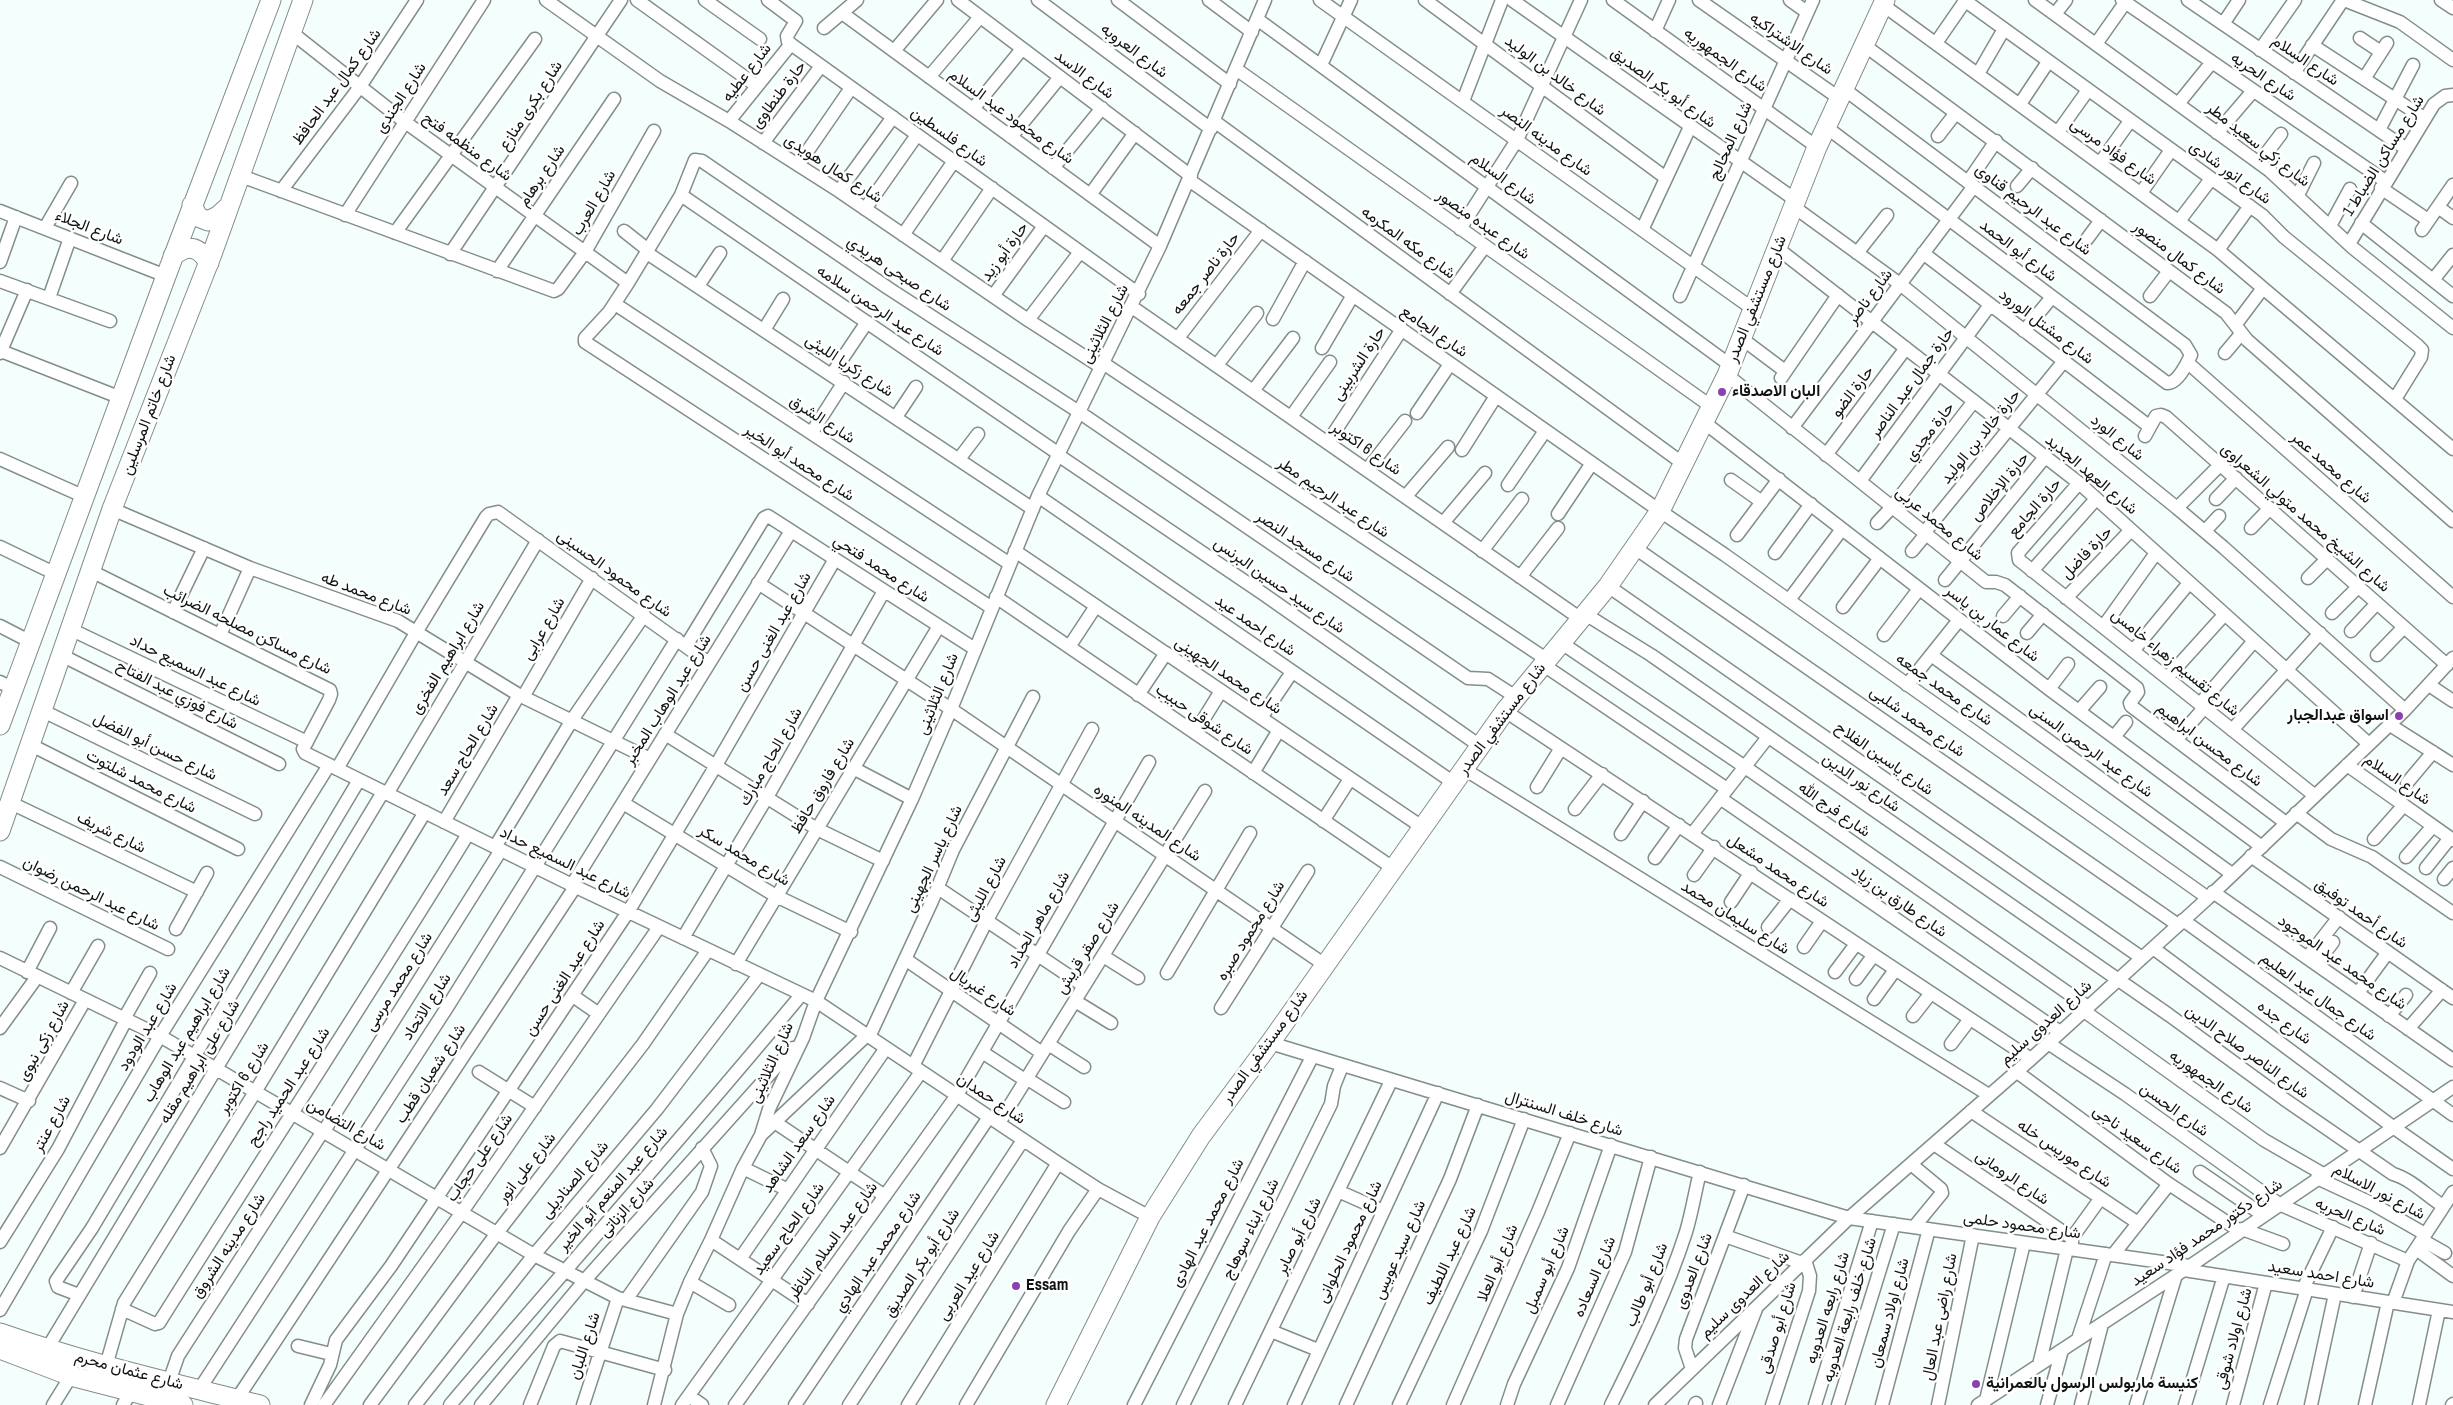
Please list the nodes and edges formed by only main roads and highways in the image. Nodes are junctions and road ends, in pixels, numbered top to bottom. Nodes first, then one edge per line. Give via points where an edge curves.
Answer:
1 (304, 0) edge
2 (270, 1) edge
3 (1884, 2) edge
4 (231, 204) junction
5 (192, 205) junction
6 (173, 256) junction
7 (209, 263) junction
8 (7, 686) edge
9 (0, 725) edge
10 (5, 800) edge
11 (0, 831) edge
12 (1, 1346) edge
13 (127, 1398) edge
14 (234, 1402) edge
15 (177, 1404) edge
16 (260, 1405) edge
17 (1056, 1405) edge

1 - 4 main road, شارع خاتم المرسلين
2 - 5 main road, شارع خاتم المرسلين
3 - 17 main road, شارع مستشفي الصدر via 1817,147 1729,370 1660,512 1608,586 1510,704 1201,1136 1150,1217
4 - 5 main road via 208,221 198,217
4 - 7 main road, شارع خاتم المرسلين
5 - 6 main road, شارع خاتم المرسلين
6 - 7 main road via 191,247 200,251
6 - 8 main road, شارع خاتم المرسلين via 31,642
7 - 10 main road, شارع خاتم المرسلين via 112,509 22,767
8 - 9 main road, شارع خاتم المرسلين
10 - 11 main road, شارع خاتم المرسلين
12 - 13 main road, شارع عثمان محرم
12 - 14 main road, شارع عثمان محرم via 46,1349
13 - 15 main road, شارع عثمان محرم
14 - 16 main road, شارع عثمان محرم

